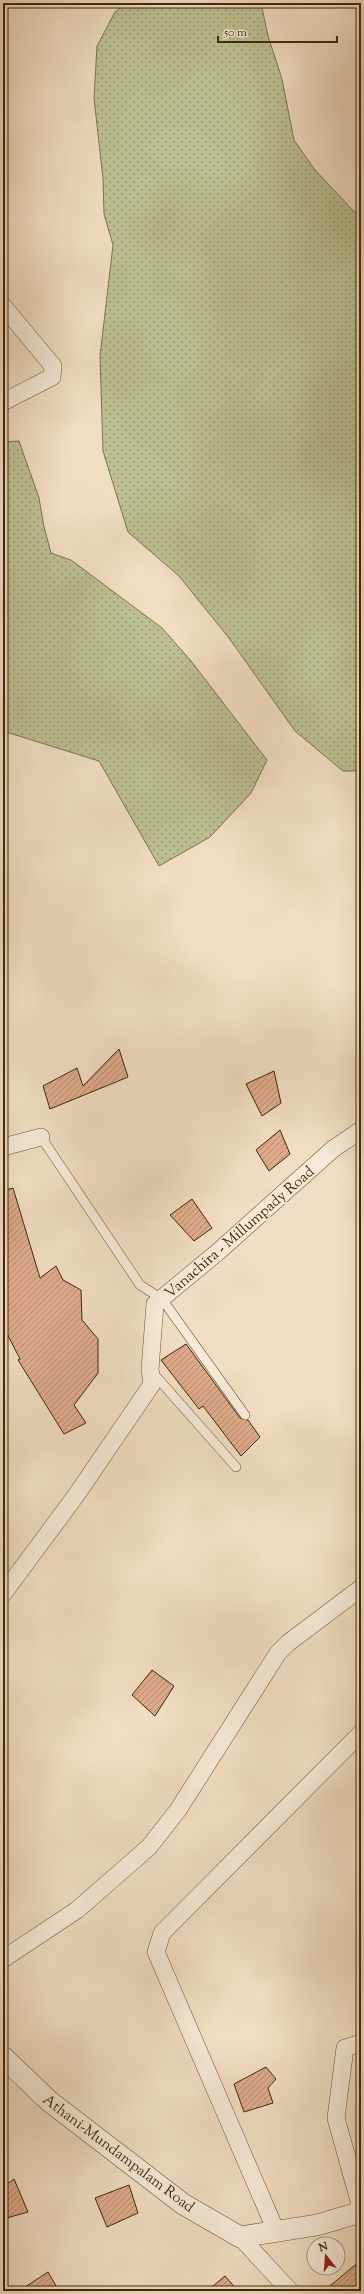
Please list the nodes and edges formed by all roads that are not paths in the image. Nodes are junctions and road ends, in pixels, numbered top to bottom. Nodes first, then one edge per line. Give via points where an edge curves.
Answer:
1 (3, 306) edge
2 (3, 402) edge
3 (361, 1130) edge
4 (41, 1137) joint
5 (3, 1147) edge
6 (162, 1299) junction
7 (150, 1369) junction
8 (245, 1415) dead end
9 (236, 1467) dead end
10 (361, 1588) edge
11 (3, 1594) edge
12 (361, 1733) edge
13 (3, 1959) edge
14 (361, 2043) edge
15 (3, 2057) edge
16 (361, 2208) edge
17 (361, 2212) edge
18 (276, 2231) junction
19 (240, 2237) junction
20 (290, 2291) edge

1 - 2 street via 53,366 52,377
3 - 6 street, Vanachira - Millumpady Road via 333,1149 219,1252
4 - 5 street
4 - 6 lane via 140,1285
6 - 7 street, Vanachira - Millumpady Road via 155,1304
6 - 8 lane
7 - 9 lane
7 - 11 street, Vanachira - Millumpady Road via 152,1384 77,1494
10 - 13 street via 278,1653 178,1810 149,1847 77,1910
12 - 18 street via 162,1933 156,1952
14 - 16 street via 345,2048 336,2118
15 - 19 street, Athani-Mundampalam Road via 49,2101 183,2204
17 - 18 street via 317,2226
18 - 19 street
19 - 20 street

